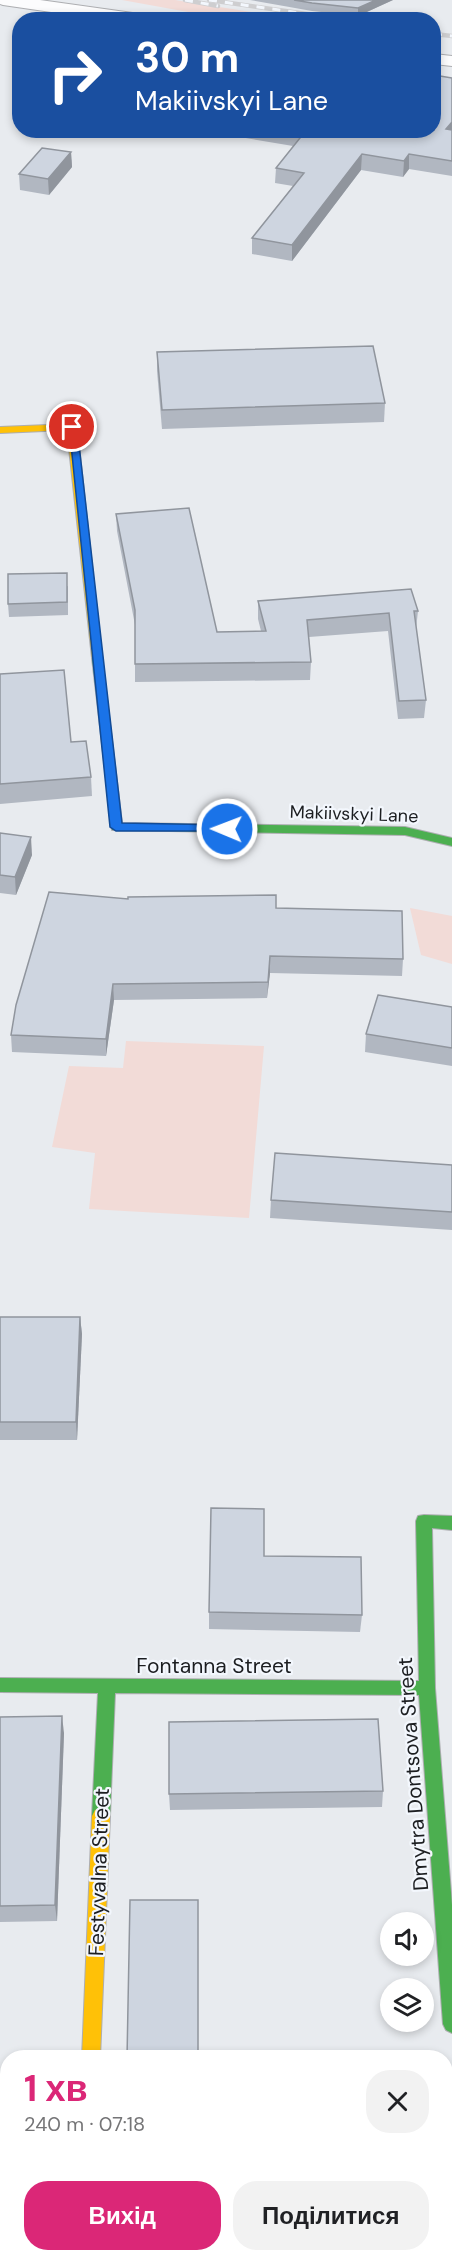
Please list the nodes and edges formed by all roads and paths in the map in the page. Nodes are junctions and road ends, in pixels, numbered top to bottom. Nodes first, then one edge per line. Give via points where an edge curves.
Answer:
1 (3, 0) edge
2 (89, 12) edge
3 (0, 430) edge
4 (452, 842) edge
5 (452, 1523) edge
6 (0, 1685) edge
7 (107, 1686) junction
8 (428, 1688) junction
9 (448, 1913) edge
10 (452, 2024) edge
11 (91, 2050) edge

1 - 2 street
3 - 4 street, Makiivskyi Lane via 72,427 116,827 405,831
5 - 8 street, Dmytra Dontsova Street via 424,1521
6 - 7 street, Fontanna Street
7 - 8 street, Fontanna Street
7 - 11 street, Festyvalna Street
8 - 9 street, Dmytra Dontsova Street
9 - 10 street, Dmytra Dontsova Street

